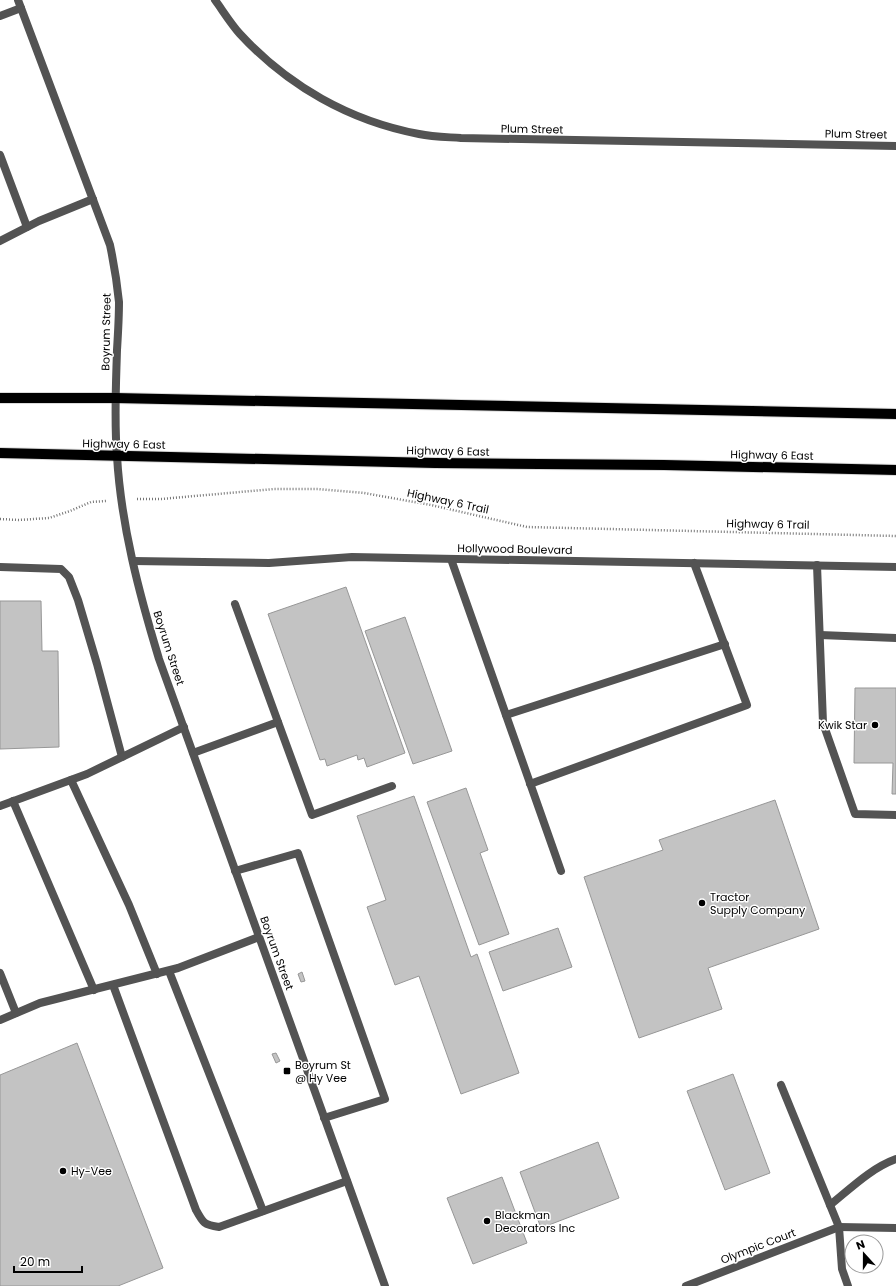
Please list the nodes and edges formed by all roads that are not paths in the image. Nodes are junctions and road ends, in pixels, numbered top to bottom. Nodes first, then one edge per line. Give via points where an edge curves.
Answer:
1 (215, 0) edge
2 (20, 4) edge
3 (0, 16) edge
4 (896, 146) edge
5 (0, 155) edge
6 (93, 199) junction
7 (27, 227) junction
8 (0, 241) edge
9 (0, 398) edge
10 (115, 398) junction
11 (896, 414) edge
12 (0, 453) edge
13 (117, 455) junction
14 (896, 470) edge
15 (451, 559) junction
16 (133, 561) junction
17 (694, 563) junction
18 (817, 565) junction
19 (0, 566) edge
20 (896, 567) edge
21 (235, 604) dead end
22 (820, 635) junction
23 (896, 638) edge
24 (725, 644) junction
25 (506, 715) junction
26 (278, 722) junction
27 (184, 726) junction
28 (193, 753) junction
29 (122, 757) junction
30 (71, 780) junction
31 (530, 784) junction
32 (392, 786) dead end
33 (14, 802) junction
34 (0, 806) edge
35 (896, 815) edge
36 (236, 871) junction
37 (561, 871) dead end
38 (259, 937) junction
39 (169, 971) junction
40 (0, 973) edge
41 (157, 974) junction
42 (113, 985) junction
43 (94, 990) junction
44 (16, 1013) junction
45 (0, 1020) edge
46 (781, 1085) dead end
47 (324, 1118) junction
48 (896, 1159) edge
49 (347, 1181) junction
50 (830, 1206) junction
51 (263, 1211) junction
52 (839, 1227) junction
53 (896, 1228) edge
54 (385, 1286) edge
55 (686, 1286) edge
56 (848, 1286) edge

1 - 4 street, Plum Street via 240,33 269,63 303,88 339,109 379,124 420,134 469,138
2 - 3 street
2 - 6 street, Boyrum Street
5 - 7 street
6 - 7 street
6 - 10 street, Boyrum Street via 110,245 116,273 119,303
7 - 8 street
9 - 10 main road
10 - 11 main road
10 - 13 street, Boyrum Street
12 - 13 main road, Highway 6 East
13 - 14 main road, Highway 6 East
13 - 16 street, Boyrum Street via 121,500
15 - 16 street, Hollywood Boulevard via 352,557 269,563
15 - 17 street, Hollywood Boulevard
15 - 25 street
16 - 27 street, Boyrum Street via 159,660
17 - 18 street, Hollywood Boulevard
17 - 24 street
18 - 20 street, Hollywood Boulevard
18 - 22 street
19 - 29 street via 61,569 69,577 97,664
21 - 26 street
22 - 23 street
22 - 35 street via 823,722 855,814
24 - 25 street
24 - 31 street via 747,705
25 - 31 street
26 - 28 street
26 - 32 street via 312,814
27 - 28 street, Boyrum Street
27 - 29 street
28 - 36 street, Boyrum Street
29 - 30 street
30 - 33 street
30 - 41 street via 129,905
31 - 37 street
33 - 34 street
33 - 43 street
36 - 38 street, Boyrum Street
36 - 47 street via 298,853 384,1099
38 - 39 street
38 - 47 street, Boyrum Street
39 - 41 street
39 - 51 street
40 - 44 street
41 - 42 street
42 - 43 street
42 - 51 street via 196,1210 202,1220 208,1226 219,1227
43 - 44 street via 40,1003
44 - 45 street
46 - 50 street
47 - 49 street, Boyrum Street
48 - 50 street via 866,1176
49 - 51 street
49 - 54 street, Boyrum Street
50 - 52 street
52 - 53 street
52 - 55 street, Olympic Court
52 - 56 street via 842,1269

